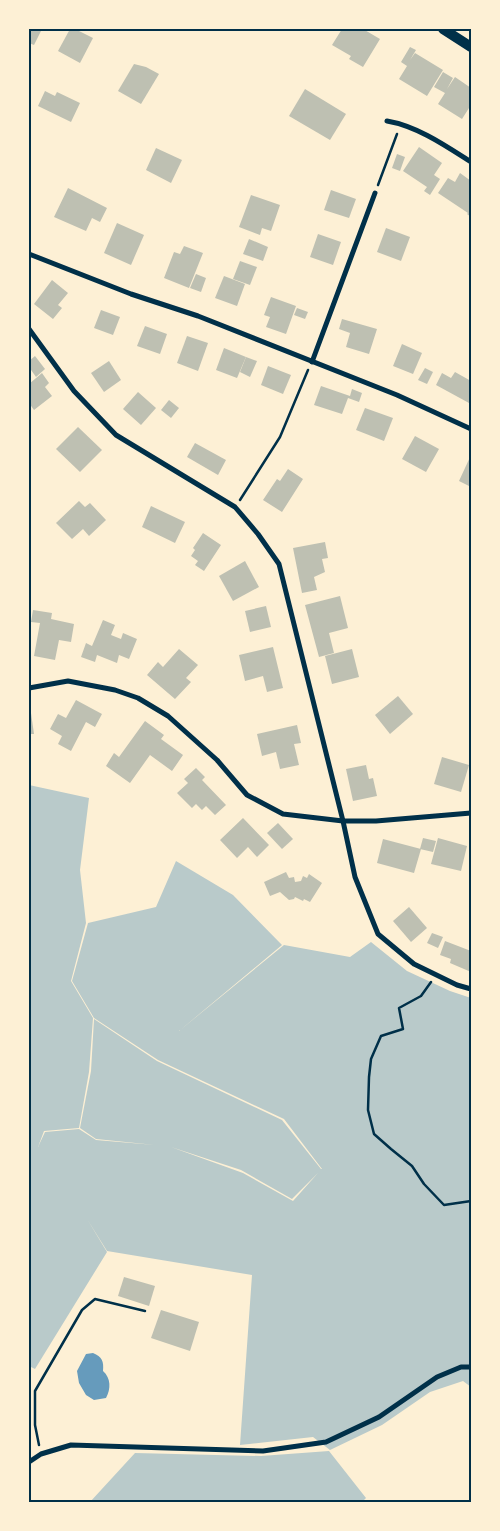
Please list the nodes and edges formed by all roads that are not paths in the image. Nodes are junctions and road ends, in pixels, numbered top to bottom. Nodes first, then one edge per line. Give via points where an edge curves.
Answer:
1 (442, 29) edge
2 (471, 47) edge
3 (387, 121) dead end
4 (471, 162) edge
5 (375, 192) road end
6 (29, 254) edge
7 (29, 329) edge
8 (312, 362) junction
9 (471, 430) edge
10 (29, 688) edge
11 (471, 814) edge
12 (343, 821) junction
13 (471, 989) edge
14 (471, 1367) edge
15 (29, 1462) edge

1 - 2 main road
3 - 4 street via 401,124
5 - 8 street
6 - 8 street
7 - 12 street via 74,391 116,434 235,507 279,564
8 - 9 street via 397,395
10 - 12 street via 68,681 116,690 138,698 168,716 217,760 247,795 284,814
11 - 12 street
12 - 13 street via 355,876 378,934 414,964
14 - 15 street via 461,1367 437,1377 379,1418 326,1442 263,1451 71,1446 41,1454

